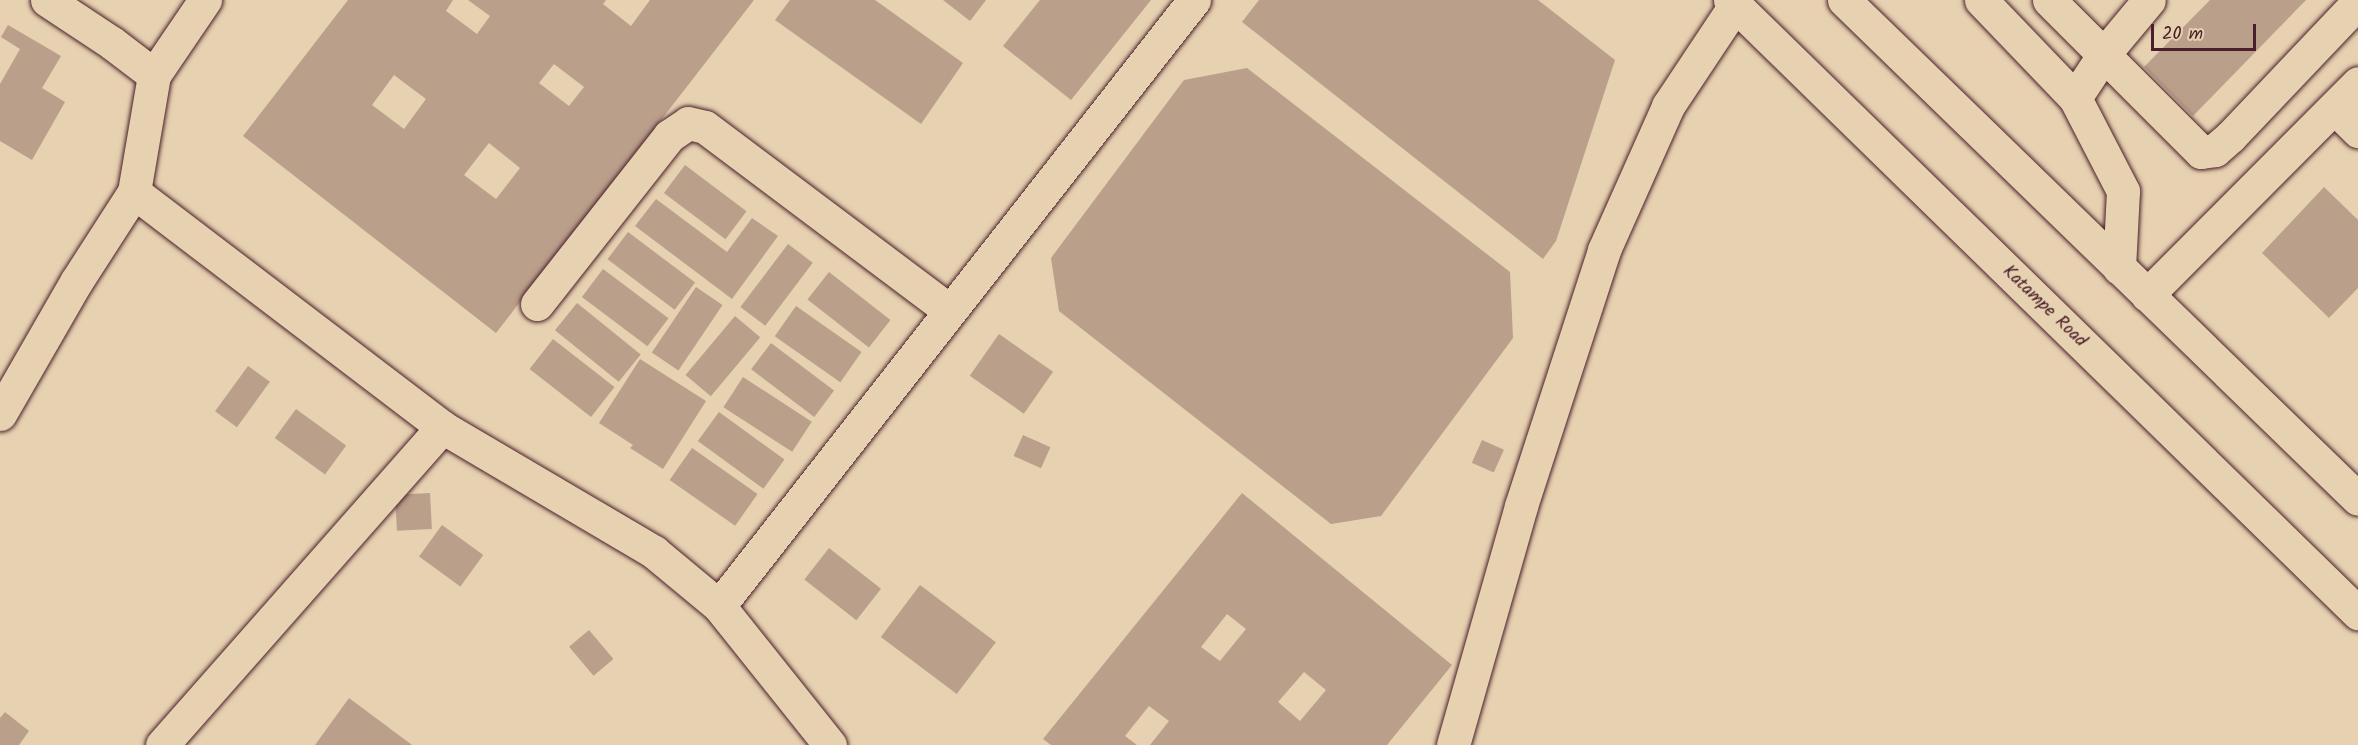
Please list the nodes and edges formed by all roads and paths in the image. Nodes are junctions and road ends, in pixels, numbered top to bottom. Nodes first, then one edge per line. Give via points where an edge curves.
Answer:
1 (47, 0) edge
2 (205, 0) edge
3 (1194, 0) edge
4 (1844, 0) edge
5 (1981, 0) edge
6 (2049, 0) edge
7 (2149, 0) edge
8 (1733, 2) edge
9 (2358, 2) edge
10 (2104, 54) junction
11 (154, 75) junction
12 (2358, 83) edge
13 (2075, 98) junction
14 (2335, 108) junction
15 (2358, 131) edge
16 (134, 192) junction
17 (2119, 268) junction
18 (2147, 295) junction
19 (537, 304) dead end
20 (950, 311) junction
21 (0, 414) edge
22 (442, 427) junction
23 (2358, 499) edge
24 (719, 606) junction
25 (2358, 613) edge
26 (162, 745) edge
27 (830, 745) edge
28 (1453, 745) edge

1 - 11 street
2 - 11 street
3 - 20 street
4 - 17 street
5 - 13 street
6 - 10 street
7 - 10 street
8 - 25 street, Katampe Road
8 - 28 street via 1668,106 1604,249 1521,506
9 - 10 street via 2214,150 2201,152
10 - 13 street
11 - 16 street
12 - 14 street
13 - 17 street via 2123,191
14 - 15 street
14 - 18 street
16 - 21 street via 76,282
16 - 22 street
17 - 18 street
18 - 23 street
19 - 20 street via 669,136 688,123 705,127
20 - 24 street
22 - 24 street via 654,552
22 - 26 street
24 - 27 street

